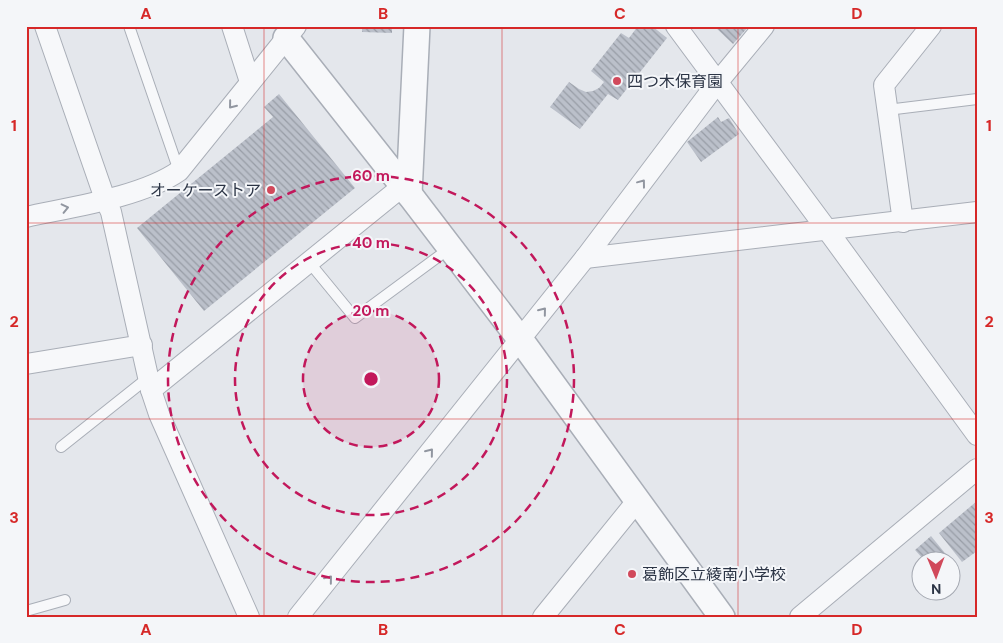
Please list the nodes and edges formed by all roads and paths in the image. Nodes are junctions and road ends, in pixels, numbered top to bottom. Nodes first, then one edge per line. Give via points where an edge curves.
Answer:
1 (45, 26) edge
2 (129, 26) edge
3 (232, 26) edge
4 (417, 26) edge
5 (676, 26) edge
6 (764, 26) edge
7 (931, 26) edge
8 (291, 32) edge
9 (250, 82) junction
10 (717, 83) junction
11 (977, 99) edge
12 (887, 110) junction
13 (179, 171) junction
14 (406, 190) junction
15 (104, 199) junction
16 (977, 212) edge
17 (26, 217) edge
18 (903, 222) junction
19 (828, 231) junction
20 (451, 248) junction
21 (586, 258) junction
22 (309, 262) junction
23 (520, 339) junction
24 (142, 345) junction
25 (26, 364) edge
26 (150, 383) junction
27 (977, 435) edge
28 (61, 447) dead end
29 (977, 469) edge
30 (637, 501) junction
31 (65, 600) dead end
32 (26, 611) edge
33 (249, 617) edge
34 (298, 617) edge
35 (543, 617) edge
36 (722, 617) edge
37 (800, 617) edge

1 - 15 street
2 - 13 lane
3 - 9 street
4 - 14 street
5 - 10 street
6 - 10 street
7 - 12 street via 884,85
8 - 9 street
8 - 14 street
9 -> 13 street
10 - 19 street
21 -> 10 street
11 - 12 lane
12 - 18 street
13 - 15 street via 167,179
14 - 20 street
14 - 22 street
17 -> 15 street
15 - 24 street via 111,212
16 - 18 street
18 - 19 street
19 - 21 street
19 - 27 street
20 - 22 lane via 355,318
20 - 23 street
23 -> 21 street
22 - 26 street
23 - 30 street
34 -> 23 street
24 - 25 street
24 - 26 street
26 - 28 lane
26 - 33 street via 159,414
29 - 37 street
30 - 35 street
30 - 36 street
31 - 32 lane

